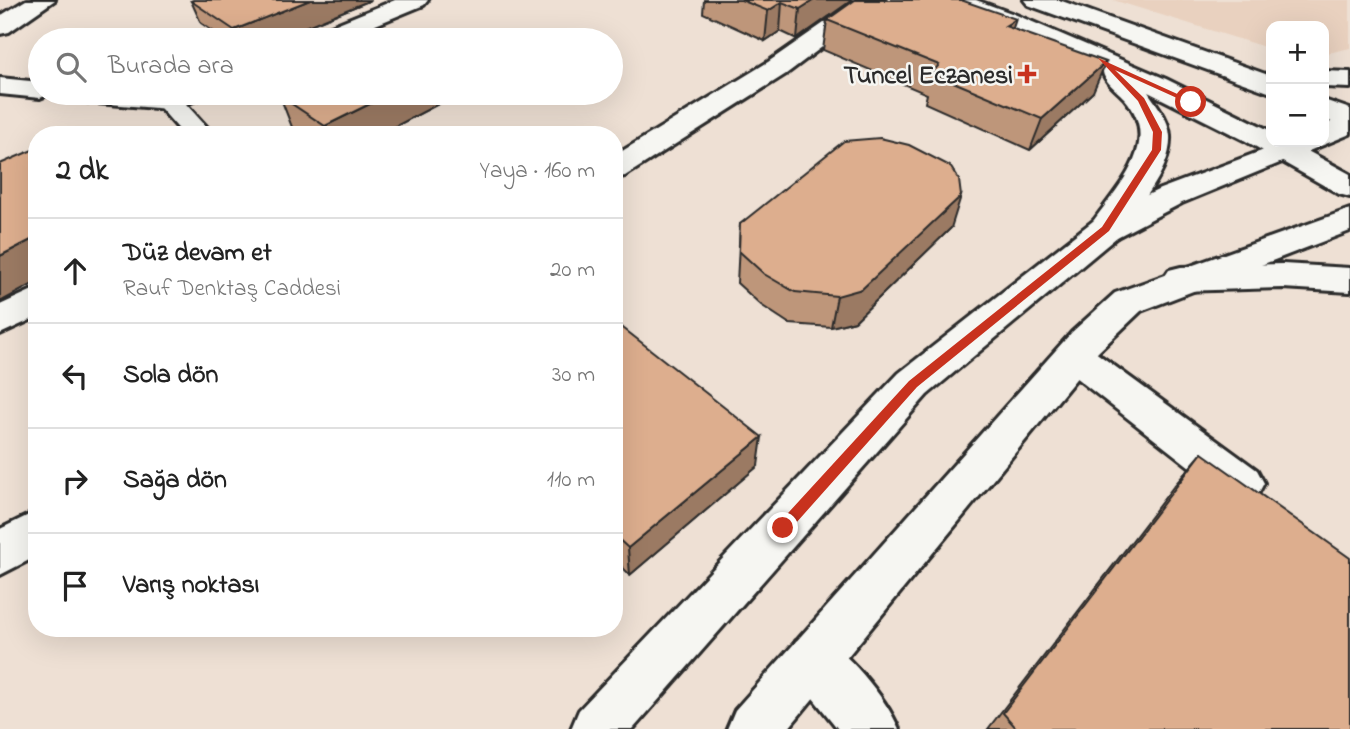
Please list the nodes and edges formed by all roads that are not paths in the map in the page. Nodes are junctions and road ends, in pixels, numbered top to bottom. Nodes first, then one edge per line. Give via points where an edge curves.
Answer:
1 (43, 0) edge
2 (416, 0) edge
3 (873, 0) edge
4 (954, 0) edge
5 (1036, 0) edge
6 (0, 27) edge
7 (347, 28) edge
8 (1196, 56) junction
9 (1101, 60) junction
10 (1266, 70) edge
11 (1329, 79) edge
12 (1350, 80) edge
13 (1268, 84) edge
14 (0, 86) edge
15 (28, 89) edge
16 (183, 105) edge
17 (1329, 111) edge
18 (1350, 122) edge
19 (195, 126) edge
20 (1266, 132) edge
21 (1329, 133) edge
22 (1296, 147) edge
23 (1300, 147) edge
24 (623, 163) edge
25 (1350, 187) edge
26 (1350, 219) edge
27 (1105, 229) junction
28 (1181, 279) junction
29 (1350, 280) edge
30 (28, 306) edge
31 (0, 321) edge
32 (1074, 356) junction
33 (1273, 507) edge
34 (28, 537) edge
35 (0, 554) edge
36 (814, 659) junction
37 (598, 729) edge
38 (754, 729) edge
39 (872, 729) edge

1 - 6 street
2 - 7 street
3 - 24 street via 777,68
4 - 9 street
5 - 8 street
8 - 10 street
8 - 13 street
9 - 20 street
9 - 27 street via 1142,99 1158,132 1152,158
11 - 12 street
14 - 15 street
16 - 19 street
17 - 18 street
18 - 21 street
22 - 27 street via 1171,196
23 - 25 street
26 - 28 street
27 - 37 street via 913,384
28 - 29 street via 1283,276
28 - 32 street via 1128,302
30 - 31 street
32 - 33 street
32 - 36 street
34 - 35 street
36 - 38 street
36 - 39 street

